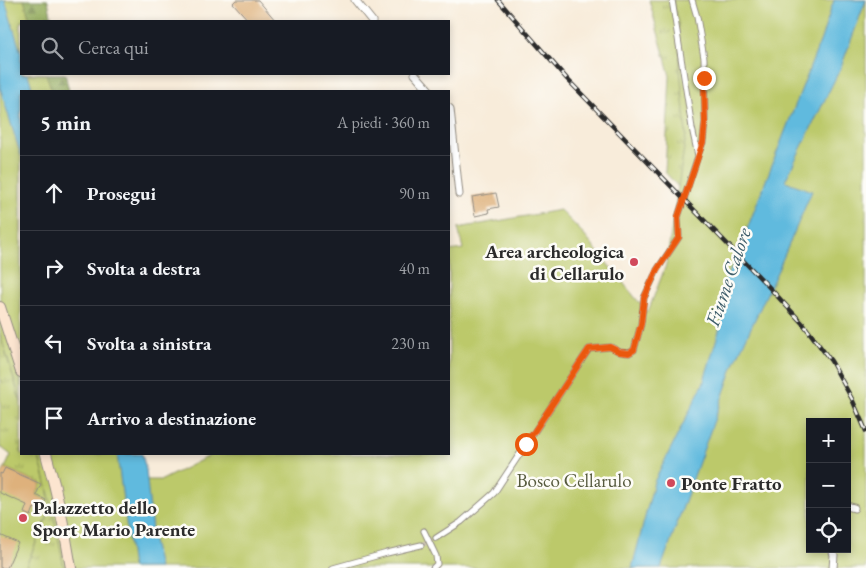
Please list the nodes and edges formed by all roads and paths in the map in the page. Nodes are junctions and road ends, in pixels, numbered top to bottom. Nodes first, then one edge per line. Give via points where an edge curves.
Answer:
1 (355, 0) edge
2 (672, 0) edge
3 (692, 0) edge
4 (371, 20) edge
5 (416, 75) edge
6 (429, 90) edge
7 (450, 110) edge
8 (698, 156) junction
9 (459, 194) dead end
10 (0, 307) edge
11 (20, 369) edge
12 (46, 455) edge
13 (424, 531) dead end
14 (436, 538) tunnel mouth
15 (421, 545) tunnel mouth
16 (833, 553) edge
17 (70, 568) edge
18 (333, 568) edge
19 (433, 568) edge
20 (833, 568) edge

1 - 4 street
2 - 8 street
3 - 8 street via 704,58 705,122
5 - 6 street
7 - 9 street
8 - 14 street via 678,217 679,237 657,270 644,298 634,350 629,353 610,347 589,349 494,493 462,522
10 - 11 main road
12 - 17 main road via 64,524
13 - 19 street via 436,556 437,564
15 - 18 street
16 - 20 street

